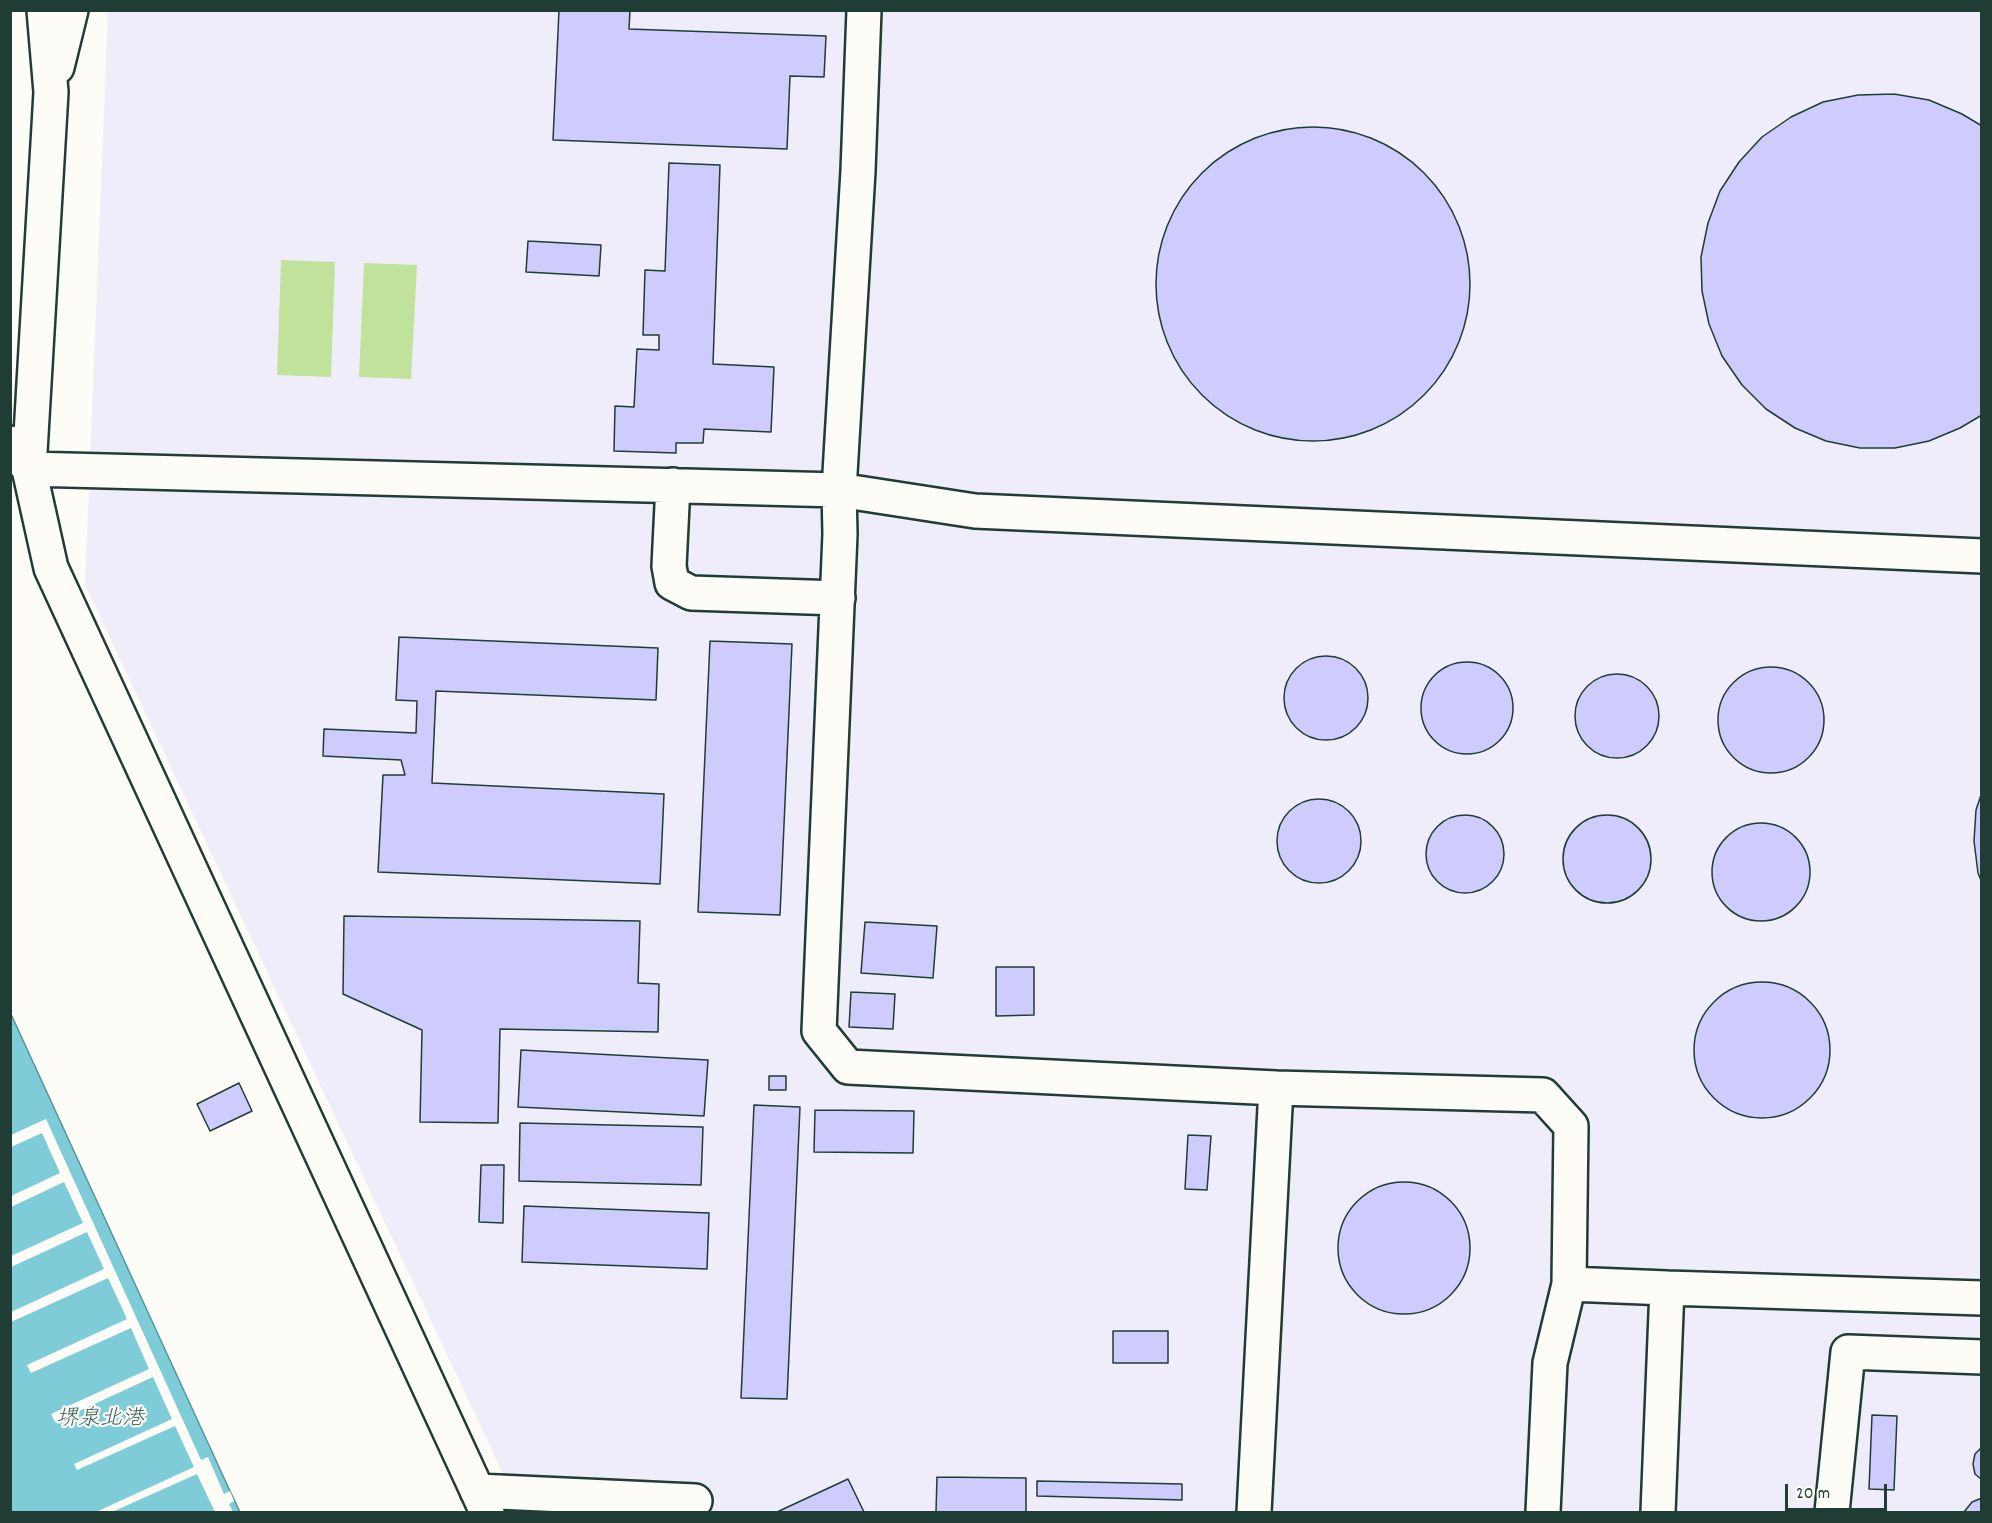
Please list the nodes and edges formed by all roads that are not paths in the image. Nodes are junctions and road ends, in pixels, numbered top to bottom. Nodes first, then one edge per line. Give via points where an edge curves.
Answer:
1 (44, 10) edge
2 (71, 10) edge
3 (864, 10) edge
4 (51, 92) junction
5 (10, 443) edge
6 (29, 469) junction
7 (673, 486) junction
8 (839, 490) junction
9 (1982, 556) edge
10 (838, 598) junction
11 (1276, 1088) junction
12 (1569, 1284) junction
13 (1667, 1288) junction
14 (1982, 1298) edge
15 (1982, 1357) edge
16 (695, 1501) dead end
17 (482, 1502) edge
18 (1254, 1512) edge
19 (1543, 1512) edge
20 (1658, 1512) edge
21 (1832, 1512) edge

1 - 4 street
2 - 4 street
3 - 8 street
4 - 6 street
5 - 6 street
6 - 7 street
6 - 17 street via 51,568
7 - 8 street
7 - 10 street via 669,566 672,583 691,593
8 - 9 street via 975,511
8 - 10 street
10 - 11 street via 819,1031 848,1067
11 - 12 street via 1543,1095 1571,1126
11 - 18 street
12 - 13 street
12 - 19 street via 1550,1363
13 - 14 street
13 - 20 street
15 - 21 street via 1848,1352
16 - 17 street

